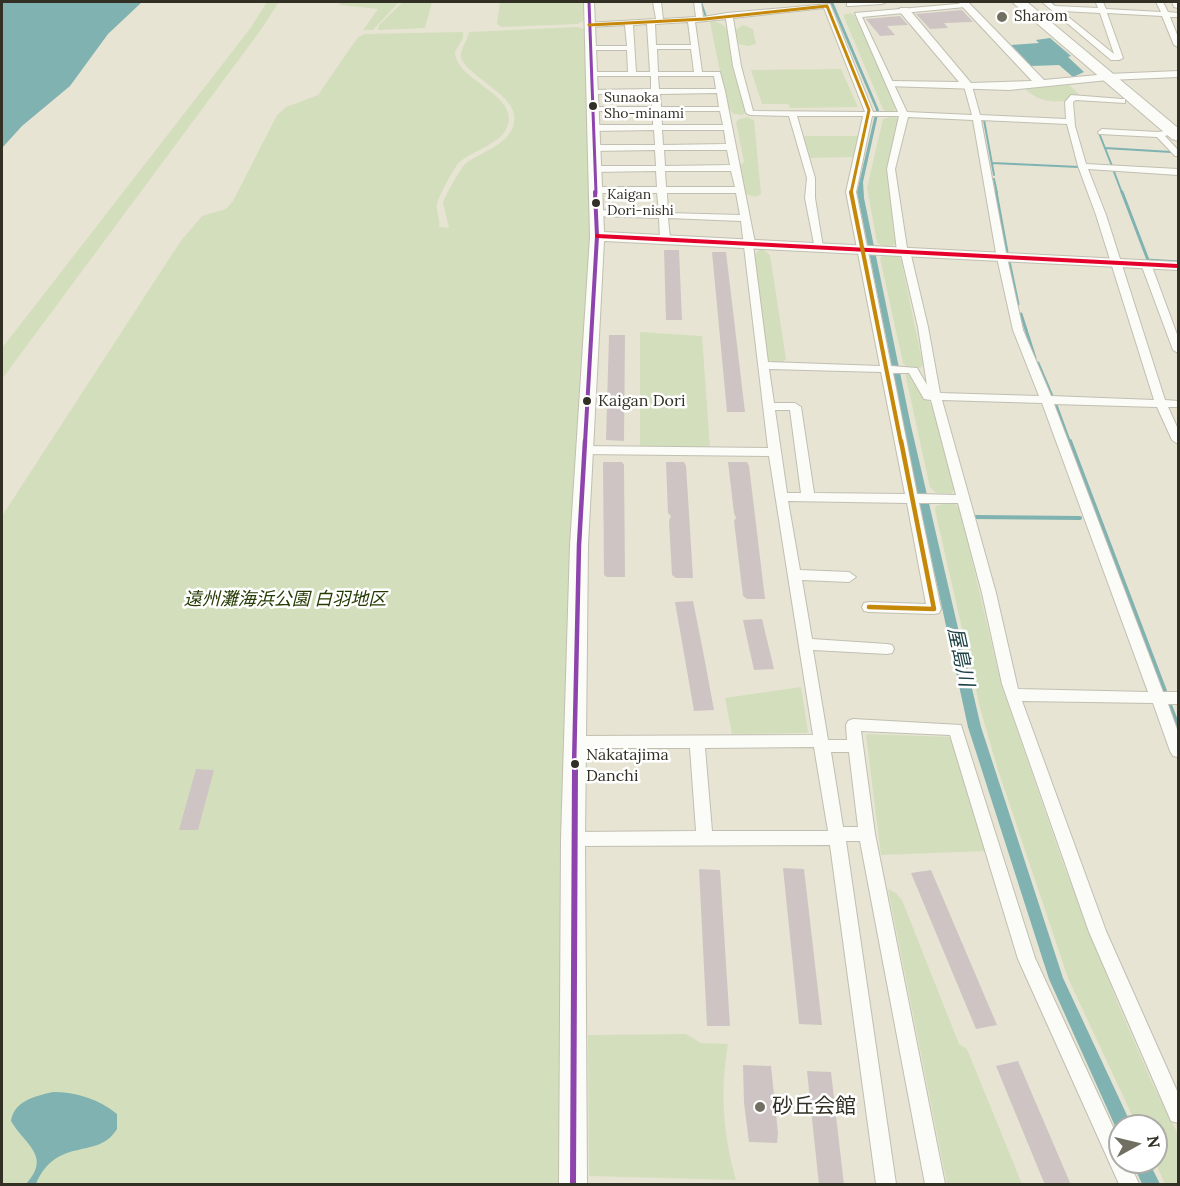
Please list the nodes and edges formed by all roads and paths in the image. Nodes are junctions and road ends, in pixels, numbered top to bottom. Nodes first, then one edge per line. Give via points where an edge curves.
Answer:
1 (589, 2) edge
2 (657, 2) edge
3 (698, 2) edge
4 (774, 2) edge
5 (882, 2) edge
6 (1019, 2) edge
7 (1038, 2) edge
8 (1046, 2) edge
9 (1100, 2) edge
10 (1160, 2) edge
11 (964, 3) edge
12 (850, 4) dead end
13 (1178, 9) edge
14 (904, 10) junction
15 (1103, 10) junction
16 (778, 11) junction
17 (1055, 13) junction
18 (1167, 14) junction
19 (727, 15) junction
20 (700, 19) junction
21 (691, 20) junction
22 (656, 21) junction
23 (629, 23) junction
24 (589, 25) junction
25 (1179, 45) edge
26 (695, 46) junction
27 (654, 47) junction
28 (590, 48) junction
29 (631, 48) junction
30 (1110, 58) junction
31 (632, 74) junction
32 (656, 74) junction
33 (698, 74) junction
34 (1179, 74) edge
35 (1118, 76) junction
36 (1068, 81) junction
37 (891, 84) junction
38 (1041, 84) junction
39 (968, 86) junction
40 (721, 91) junction
41 (657, 92) junction
42 (1084, 98) junction
43 (592, 101) junction
44 (1122, 101) dead end
45 (658, 109) junction
46 (724, 109) junction
47 (792, 114) junction
48 (871, 114) junction
49 (904, 114) junction
50 (977, 118) junction
51 (1071, 122) junction
52 (659, 127) junction
53 (728, 127) junction
54 (1174, 131) edge
55 (1102, 132) dead end
56 (660, 147) junction
57 (732, 147) junction
58 (593, 148) junction
59 (1179, 154) edge
60 (1082, 166) junction
61 (736, 168) junction
62 (594, 169) junction
63 (662, 169) junction
64 (1179, 172) edge
65 (595, 190) junction
66 (663, 190) junction
67 (740, 190) junction
68 (596, 213) junction
69 (664, 216) junction
70 (746, 218) junction
71 (597, 236) junction
72 (665, 239) junction
73 (749, 243) junction
74 (818, 247) junction
75 (868, 249) junction
76 (903, 251) junction
77 (1001, 256) junction
78 (1115, 262) junction
79 (1146, 264) junction
80 (1179, 266) edge
81 (1179, 350) edge
82 (763, 365) junction
83 (887, 369) junction
84 (937, 397) junction
85 (1047, 401) junction
86 (1161, 404) junction
87 (1179, 404) edge
88 (768, 406) junction
89 (1179, 440) edge
90 (583, 450) junction
91 (774, 452) junction
92 (781, 497) junction
93 (808, 497) junction
94 (913, 498) junction
95 (964, 499) junction
96 (794, 575) junction
97 (849, 577) dead end
98 (869, 607) dead end
99 (804, 644) junction
100 (887, 648) dead end
101 (1013, 695) junction
102 (1158, 698) junction
103 (1179, 698) edge
104 (575, 742) junction
105 (697, 742) junction
106 (820, 744) junction
107 (855, 746) junction
108 (1179, 751) edge
109 (867, 834) junction
110 (837, 836) junction
111 (705, 838) junction
112 (573, 839) junction
113 (1179, 1114) edge
114 (573, 1185) edge
115 (886, 1185) edge
116 (935, 1185) edge
117 (1129, 1185) edge

1 - 24 street
2 - 22 street
3 - 20 street
4 - 16 street
5 - 12 street
6 - 35 highway
7 - 17 highway
8 - 17 street
9 - 15 street
10 - 18 street
11 - 14 street
11 - 38 street
13 - 18 street
14 - 37 street via 858,15
14 - 39 street
15 - 17 street
15 - 18 street
15 - 30 street via 1119,57
16 - 19 street
16 - 48 street via 827,6
17 - 30 highway
17 - 35 highway via 1090,55
18 - 25 street
19 - 20 street
19 - 47 street via 750,113
20 - 21 street
21 - 22 street
21 - 26 street
22 - 23 street
22 - 27 street
23 - 24 street
23 - 29 street
24 - 28 street
26 - 27 street
26 - 33 street
27 - 32 street
28 - 29 street
28 - 43 street
29 - 31 street
30 - 35 highway
31 - 32 street
31 - 43 street
32 - 33 street
32 - 41 street
33 - 40 street via 717,74
34 - 35 street
35 - 36 street
35 - 54 highway
36 - 38 street
36 - 42 street
37 - 39 street
37 - 49 street
38 - 39 street
39 - 50 street
40 - 41 street
40 - 46 street
41 - 43 street
41 - 45 street
42 - 44 street
42 - 51 street via 1074,97 1068,102
43 - 45 street
43 - 52 street
43 - 58 street
45 - 46 street
45 - 52 street
46 - 53 street
47 - 48 street
47 - 74 street via 811,178 810,198
48 - 49 street
48 - 75 street via 851,186
49 - 50 street
49 - 76 street via 891,169
50 - 51 street
50 - 77 street
51 - 60 street
52 - 53 street
52 - 56 street
53 - 57 street
54 - 55 street
54 - 59 street
56 - 57 street
56 - 58 street
56 - 63 street
57 - 61 street
58 - 62 street
60 - 64 street
60 - 78 street
61 - 63 street
61 - 67 street
62 - 63 street
62 - 65 street
63 - 66 street
65 - 66 street
65 - 68 street
66 - 67 street
66 - 69 street
67 - 70 street
68 - 69 street
68 - 71 street
69 - 70 street
69 - 72 street
70 - 73 street
71 - 72 street
71 - 90 street
72 - 73 street
73 - 74 street
73 - 82 street
74 - 75 street
75 - 76 street
75 - 83 street
76 - 77 street
76 - 84 street
77 - 78 street
77 - 85 street via 1018,330
78 - 79 street
78 - 86 street
79 - 80 street
79 - 81 street
82 - 83 street
82 - 88 street
83 - 84 street via 913,370 928,396
83 - 94 street
84 - 85 street
84 - 95 street
85 - 86 street
85 - 102 street
86 - 87 street
86 - 89 street
88 - 91 street
88 - 93 street via 795,407
90 - 91 street
90 - 104 street
91 - 92 street
92 - 93 street
92 - 96 street
93 - 94 street
94 - 95 street
94 - 98 street via 934,609
95 - 101 street
96 - 97 street
96 - 99 street
99 - 100 street
99 - 106 street
101 - 102 street
101 - 113 street via 1098,932
102 - 103 street
102 - 108 street
104 - 105 street
104 - 112 street
105 - 106 street
105 - 111 street
106 - 107 street
106 - 110 street
107 - 109 street
107 - 117 street via 852,725 956,729 1027,959
109 - 110 street
109 - 116 street
110 - 111 street
110 - 115 street
111 - 112 street
112 - 114 street

